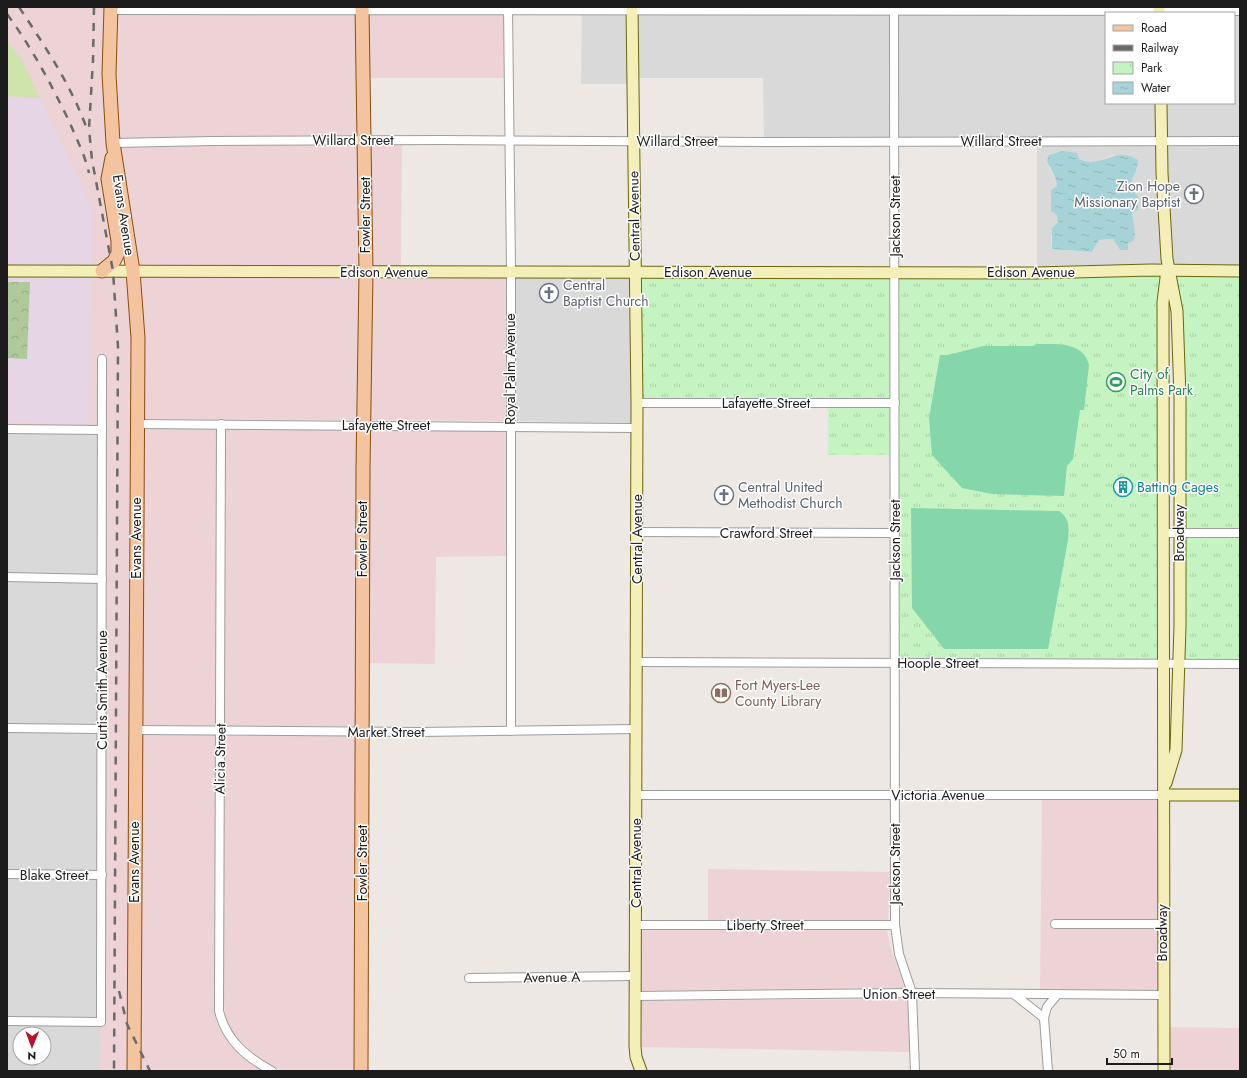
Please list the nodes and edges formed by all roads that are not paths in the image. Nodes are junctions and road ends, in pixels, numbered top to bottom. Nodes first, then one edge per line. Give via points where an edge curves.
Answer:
1 (111, 8) edge
2 (362, 9) edge
3 (508, 9) edge
4 (632, 9) edge
5 (894, 9) edge
6 (1159, 10) edge
7 (1240, 11) edge
8 (1161, 104) edge
9 (365, 140) junction
10 (510, 140) junction
11 (634, 141) junction
12 (895, 141) junction
13 (1161, 141) junction
14 (1240, 141) edge
15 (114, 146) junction
16 (1168, 270) junction
17 (7, 271) edge
18 (102, 271) junction
19 (133, 271) junction
20 (1240, 271) edge
21 (366, 272) junction
22 (510, 272) junction
23 (635, 272) junction
24 (895, 272) junction
25 (102, 359) dead end
26 (637, 403) junction
27 (895, 403) junction
28 (137, 424) junction
29 (220, 424) junction
30 (364, 425) junction
31 (511, 426) junction
32 (635, 428) junction
33 (7, 429) edge
34 (102, 430) junction
35 (637, 532) junction
36 (895, 533) junction
37 (1163, 533) junction
38 (1179, 533) junction
39 (1240, 533) edge
40 (7, 577) edge
41 (102, 579) junction
42 (637, 662) junction
43 (895, 663) junction
44 (1164, 663) junction
45 (1179, 663) junction
46 (1240, 664) edge
47 (7, 728) edge
48 (103, 729) junction
49 (636, 729) junction
50 (135, 730) junction
51 (220, 730) junction
52 (362, 731) junction
53 (511, 731) junction
54 (636, 795) junction
55 (895, 795) junction
56 (1162, 795) junction
57 (1240, 795) edge
58 (7, 874) edge
59 (102, 875) junction
60 (1055, 924) dead end
61 (1162, 924) junction
62 (636, 925) junction
63 (895, 925) junction
64 (635, 976) junction
65 (469, 978) dead end
66 (912, 994) junction
67 (1015, 995) junction
68 (1057, 995) junction
69 (1162, 995) junction
70 (635, 996) junction
71 (1044, 1018) junction
72 (7, 1021) edge
73 (134, 1071) edge
74 (272, 1071) edge
75 (361, 1071) edge
76 (641, 1071) edge
77 (915, 1071) edge
78 (1048, 1071) edge
79 (1164, 1071) edge

1 - 2 street
1 - 15 main road, Evans Avenue via 109,74
2 - 3 street
2 - 9 main road, Fowler Street
3 - 4 street
3 - 10 street, Royal Palm Avenue
4 - 5 street
4 - 11 street, Central Avenue
5 - 6 street
5 - 12 street, Jackson Street
6 - 7 street
8 - 13 street, Broadway
9 - 10 street, Willard Street
9 - 15 street, Willard Street
9 - 21 main road, Fowler Street
10 - 11 street, Willard Street
10 - 22 street, Royal Palm Avenue
11 - 12 street, Willard Street
11 - 23 street, Central Avenue
12 - 13 street, Willard Street
12 - 24 street, Jackson Street
13 - 14 street, Willard Street
13 - 16 street, Broadway
15 - 18 main road via 108,179 118,253 114,261
15 - 19 main road, Evans Avenue
16 - 20 street, Edison Avenue
16 - 24 street, Edison Avenue via 1035,273
16 - 37 street, Broadway via 1163,302
16 - 38 street, Broadway via 1177,312 1180,397
17 - 18 street, Edison Avenue
18 - 19 street, Edison Avenue
19 - 21 street, Edison Avenue
19 - 28 main road, Evans Avenue via 138,338
21 - 22 street, Edison Avenue
21 - 30 main road, Fowler Street
22 - 23 street, Edison Avenue
22 - 31 street, Royal Palm Avenue
23 - 24 street, Edison Avenue
23 - 26 street, Central Avenue
24 - 27 street, Jackson Street
25 - 34 street, Curtis Smith Avenue
26 - 27 street, Lafayette Street
26 - 32 street, Central Avenue
27 - 36 street, Jackson Street
28 - 29 street, Lafayette Street
28 - 50 main road, Evans Avenue
29 - 30 street, Lafayette Street
29 - 51 street, Alicia Street
30 - 31 street, Lafayette Street
30 - 52 main road, Fowler Street
31 - 32 street, Lafayette Street
31 - 53 street, Royal Palm Avenue
32 - 35 street, Central Avenue
33 - 34 street
34 - 41 street, Curtis Smith Avenue
35 - 36 street, Crawford Street
35 - 42 street, Central Avenue
36 - 43 street, Jackson Street
37 - 38 street
37 - 44 street, Broadway
38 - 39 street
38 - 45 street, Broadway
40 - 41 street
41 - 48 street, Curtis Smith Avenue
42 - 43 street, Hoople Street
42 - 49 street, Central Avenue
43 - 44 street, Hoople Street
43 - 55 street, Jackson Street
44 - 45 street, Hoople Street
44 - 56 street, Broadway
45 - 46 street, Hoople Street
45 - 56 street, Broadway via 1176,750
47 - 48 street
48 - 59 street, Curtis Smith Avenue
49 - 53 street, Market Street
49 - 54 street, Central Avenue
50 - 51 street, Market Street
50 - 73 main road, Evans Avenue
51 - 52 street, Market Street
51 - 74 street, Alicia Street via 219,1011 222,1023 232,1040 248,1056
52 - 53 street, Market Street
52 - 75 main road, Fowler Street
54 - 55 street, Victoria Avenue
54 - 62 street, Central Avenue
55 - 56 street, Victoria Avenue
55 - 63 street, Jackson Street
56 - 57 street, Victoria Avenue
56 - 61 street, Broadway
58 - 59 street, Blake Street
59 - 72 street, Curtis Smith Avenue via 101,1022
60 - 61 street
61 - 69 street, Broadway
62 - 63 street, Liberty Street
62 - 64 street, Central Avenue
63 - 66 street, Jackson Street via 899,954
64 - 65 street, Avenue A
64 - 70 street, Central Avenue
66 - 67 street, Union Street
66 - 70 street, Union Street
66 - 77 street, Jackson Street
67 - 68 street, Union Street
67 - 71 street
68 - 69 street, Union Street
68 - 71 street via 1047,1007
69 - 79 street, Broadway
70 - 76 street, Central Avenue via 635,1052
71 - 78 street

